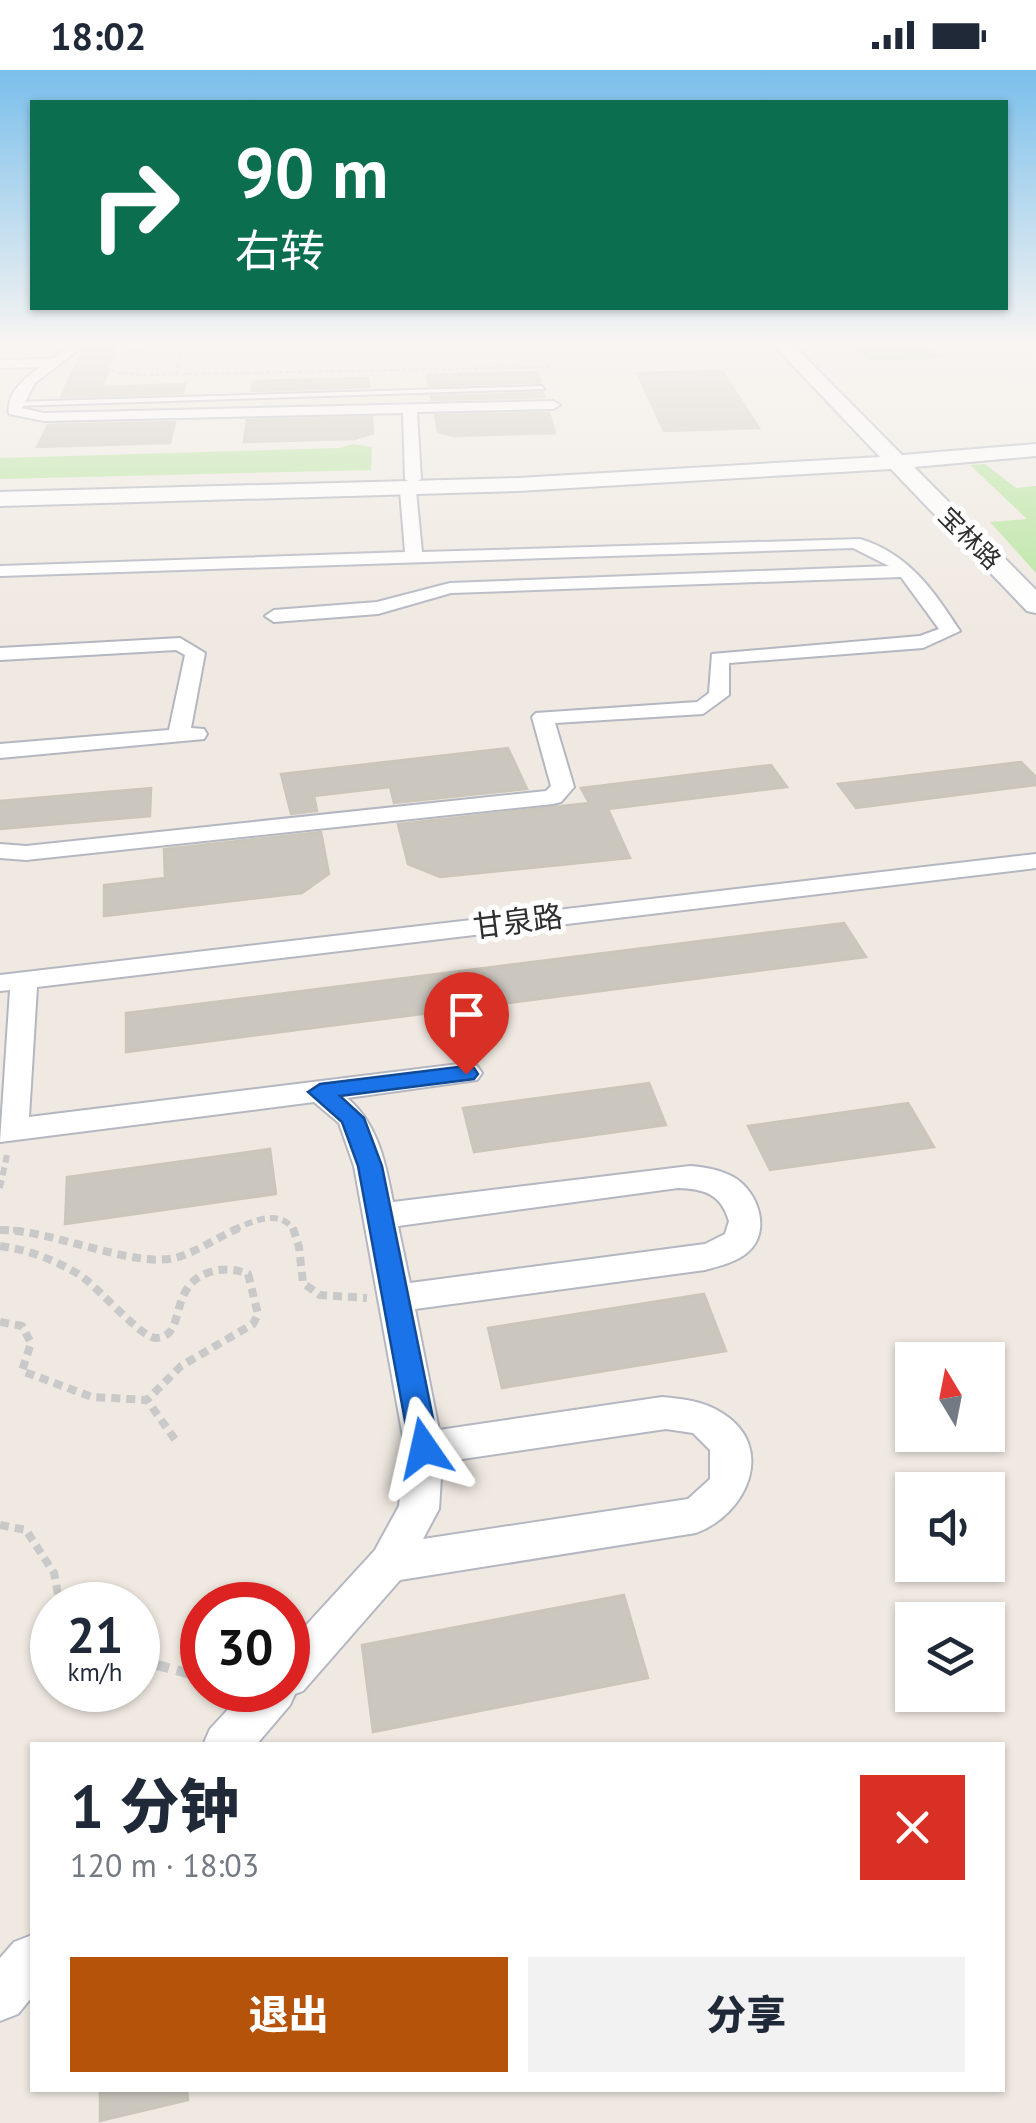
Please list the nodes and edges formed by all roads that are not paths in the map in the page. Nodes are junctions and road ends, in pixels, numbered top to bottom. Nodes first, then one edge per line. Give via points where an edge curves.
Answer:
1 (410, 437) edge
2 (871, 437) edge
3 (1036, 439) edge
4 (1036, 450) edge
5 (891, 458) junction
6 (410, 485) junction
7 (0, 488) edge
8 (0, 499) edge
9 (495, 555) junction
10 (414, 558) junction
11 (905, 571) junction
12 (2, 573) edge
13 (504, 586) junction
14 (1036, 605) edge
15 (274, 616) dead end
16 (0, 654) edge
17 (0, 751) edge
18 (0, 852) edge
19 (1036, 860) edge
20 (12, 982) edge
21 (466, 1074) dead end
22 (320, 1092) junction
23 (7, 1130) edge
24 (380, 1216) junction
25 (396, 1298) junction
26 (424, 1448) junction
27 (388, 1563) junction
28 (310, 1651) edge
29 (255, 1712) edge
30 (229, 1742) edge
31 (30, 1962) edge
32 (0, 1996) edge

1 - 6 street
2 - 5 street, 宝林路
3 - 5 street
4 - 5 street
5 - 6 street via 688,478
5 - 14 street, 宝林路
6 - 7 street
6 - 8 street
6 - 10 street
9 - 10 street
9 - 11 street via 854,543 891,556
9 - 13 street
10 - 12 street
11 - 13 street
11 - 18 street via 950,632 923,642 718,658 719,695 703,708 543,717 564,787 553,797
13 - 15 street via 450,588 378,608
16 - 17 street via 180,644 195,652 190,735
19 - 20 street, 甘泉路
20 - 23 street
21 - 22 street
22 - 23 street
22 - 24 street via 352,1118
24 - 25 street
24 - 25 street via 678,1177 725,1187 746,1220 744,1236 731,1250 705,1257
25 - 26 street
26 - 27 street via 419,1509
26 - 27 street via 662,1413 696,1417 720,1431 734,1473 722,1497 696,1514
27 - 28 street
29 - 30 street
31 - 32 street

